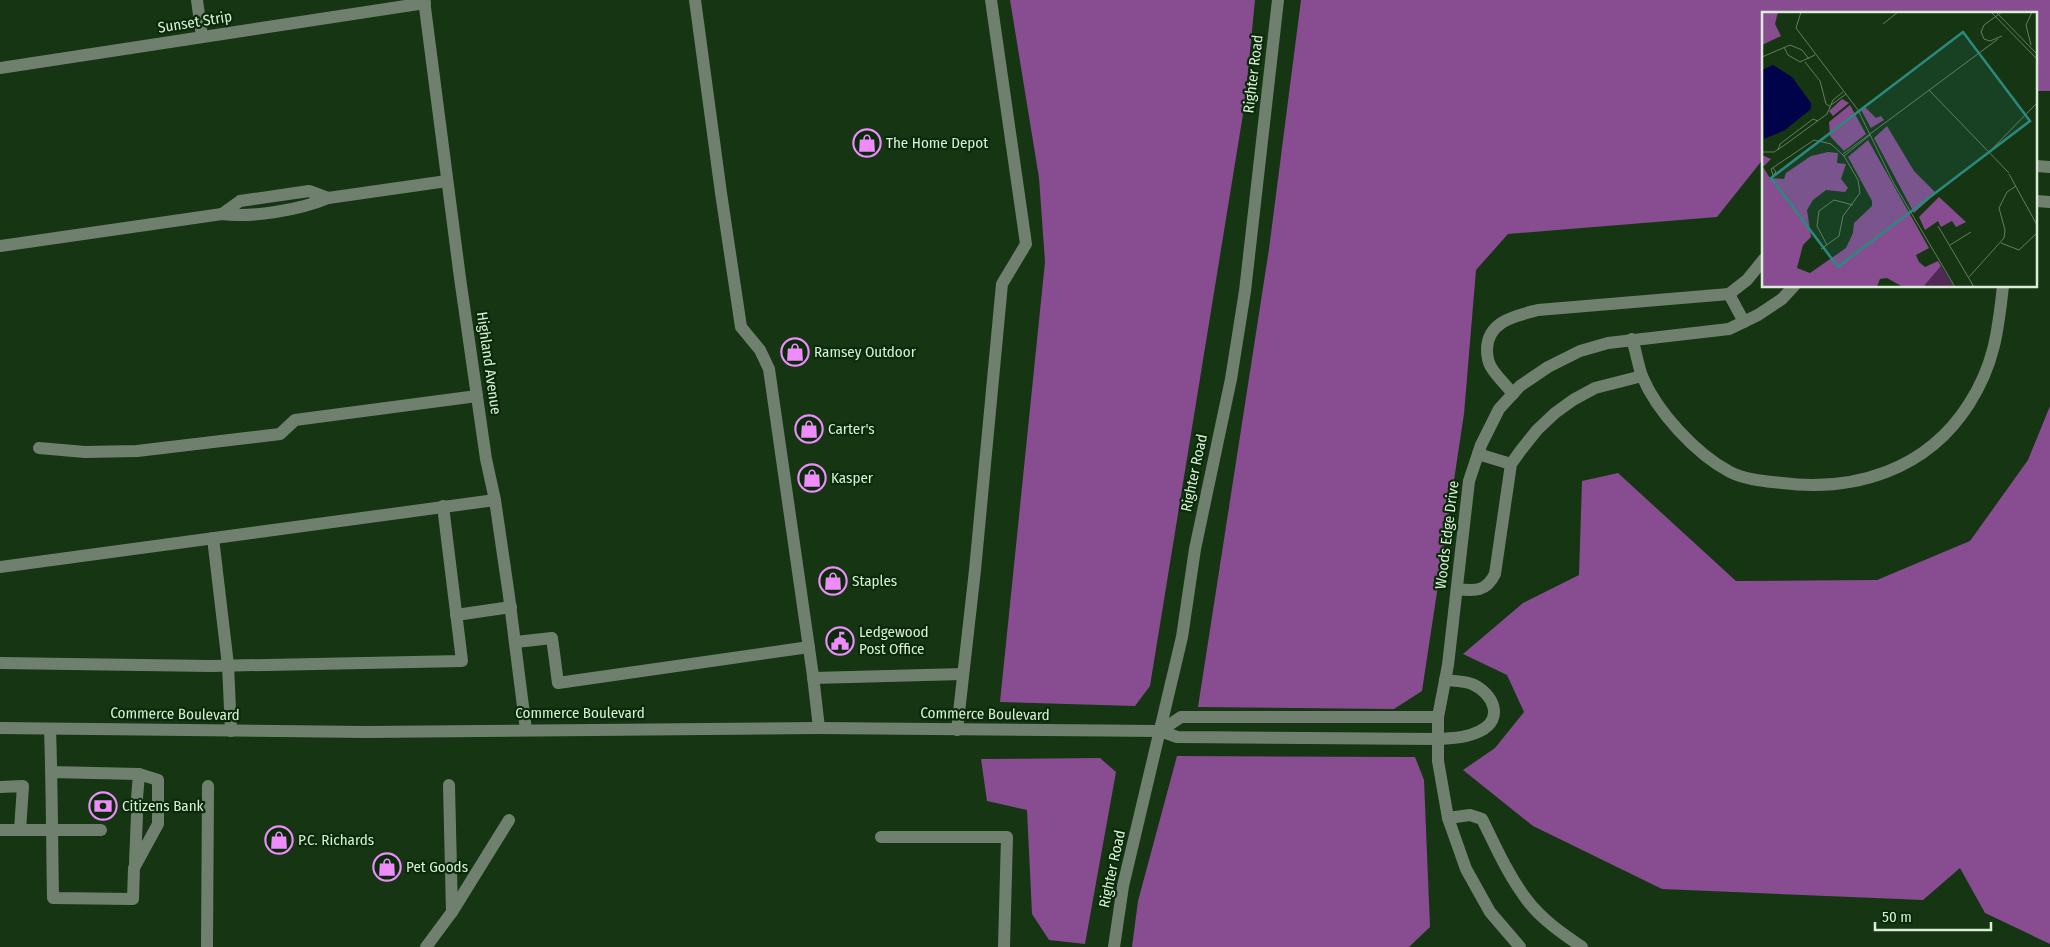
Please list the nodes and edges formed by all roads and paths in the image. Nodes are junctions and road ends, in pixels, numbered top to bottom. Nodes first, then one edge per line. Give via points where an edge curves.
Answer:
1 (197, 0) edge
2 (695, 0) edge
3 (991, 0) edge
4 (1278, 0) edge
5 (424, 2) edge
6 (202, 37) junction
7 (0, 68) edge
8 (447, 181) junction
9 (0, 246) edge
10 (1762, 261) edge
11 (1792, 288) edge
12 (2003, 288) edge
13 (1729, 294) junction
14 (1744, 322) junction
15 (1632, 339) junction
16 (1642, 376) junction
17 (1513, 394) junction
18 (477, 396) junction
19 (38, 448) dead end
20 (1478, 454) junction
21 (1511, 464) junction
22 (495, 500) junction
23 (443, 506) junction
24 (213, 538) junction
25 (0, 567) edge
26 (1457, 589) junction
27 (511, 607) junction
28 (456, 616) junction
29 (516, 642) junction
30 (809, 647) junction
31 (0, 663) edge
32 (228, 665) junction
33 (963, 674) junction
34 (814, 678) junction
35 (1445, 680) junction
36 (1438, 717) junction
37 (0, 728) edge
38 (819, 728) junction
39 (50, 729) junction
40 (526, 730) junction
41 (957, 730) junction
42 (1160, 730) junction
43 (231, 731) junction
44 (1438, 739) junction
45 (51, 772) junction
46 (138, 774) junction
47 (449, 785) dead end
48 (208, 786) dead end
49 (0, 787) edge
50 (138, 798) dead end
51 (137, 815) dead end
52 (1448, 818) junction
53 (509, 820) dead end
54 (0, 830) edge
55 (20, 830) junction
56 (101, 830) dead end
57 (52, 831) junction
58 (881, 837) dead end
59 (134, 868) junction
60 (452, 912) junction
61 (207, 947) edge
62 (426, 947) edge
63 (1004, 947) edge
64 (1114, 947) edge
65 (1520, 947) edge
66 (1582, 947) edge

1 - 6 street
2 - 30 street via 738,307 742,327 760,350 769,369
3 - 33 street via 1026,244 1002,284
4 - 42 street, Righter Road via 1245,291 1195,549 1182,637
5 - 6 street, Sunset Strip
5 - 8 street, Highland Avenue
6 - 7 street, Sunset Strip
8 - 9 street via 328,198 311,205 240,216 222,214
8 - 18 street, Highland Avenue
10 - 13 street via 1747,280
11 - 14 street, Woods Edge Drive via 1782,299
12 - 16 street via 1992,357 1968,406 1938,441 1917,458 1892,471 1864,479 1806,486 1755,480 1731,472 1688,440 1660,408
13 - 14 street
13 - 17 street via 1538,310 1500,322 1492,332 1487,354 1490,366
14 - 15 street, Woods Edge Drive via 1729,328
15 - 16 street
15 - 17 street, Woods Edge Drive via 1580,351 1548,367
16 - 21 street via 1595,388 1573,400 1537,430
17 - 20 street, Woods Edge Drive via 1499,409
18 - 19 street via 295,420 280,434 137,451 85,452
18 - 22 street, Highland Avenue
20 - 21 street
20 - 26 street, Woods Edge Drive via 1469,481
21 - 26 street via 1495,574 1490,584 1483,588
22 - 23 street
22 - 27 street, Highland Avenue
23 - 24 street
23 - 28 street
24 - 25 street
24 - 32 street
26 - 35 street, Woods Edge Drive
27 - 28 street
27 - 29 street, Highland Avenue
28 - 32 street via 462,662
29 - 30 street via 552,638 558,683
29 - 40 street, Highland Avenue
30 - 34 street
31 - 32 street
32 - 43 street
33 - 34 street
33 - 41 street
34 - 38 street
35 - 36 street, Woods Edge Drive
35 - 44 street via 1471,683 1485,691 1495,712 1482,730 1468,736
36 - 42 street via 1181,717
36 - 44 street, Woods Edge Drive
37 - 39 street, Commerce Boulevard
38 - 40 street, Commerce Boulevard
38 - 41 street, Commerce Boulevard
39 - 43 street, Commerce Boulevard
39 - 45 street
40 - 43 street, Commerce Boulevard
41 - 42 street, Commerce Boulevard
42 - 44 street, Commerce Boulevard via 1177,737
42 - 64 street, Righter Road via 1123,886
44 - 52 street, Woods Edge Drive via 1438,761
45 - 46 street
45 - 57 street
46 - 50 street
46 - 59 street via 158,780 158,824
47 - 60 street
48 - 61 street
49 - 55 street via 22,786
51 - 59 street
52 - 65 street, Woods Edge Drive via 1476,890
52 - 66 street via 1470,815 1482,819 1509,873 1528,902 1562,934
53 - 60 street
54 - 55 street
55 - 57 street
56 - 57 street
57 - 59 street via 53,898 133,899
58 - 63 street via 1007,837
60 - 62 street

